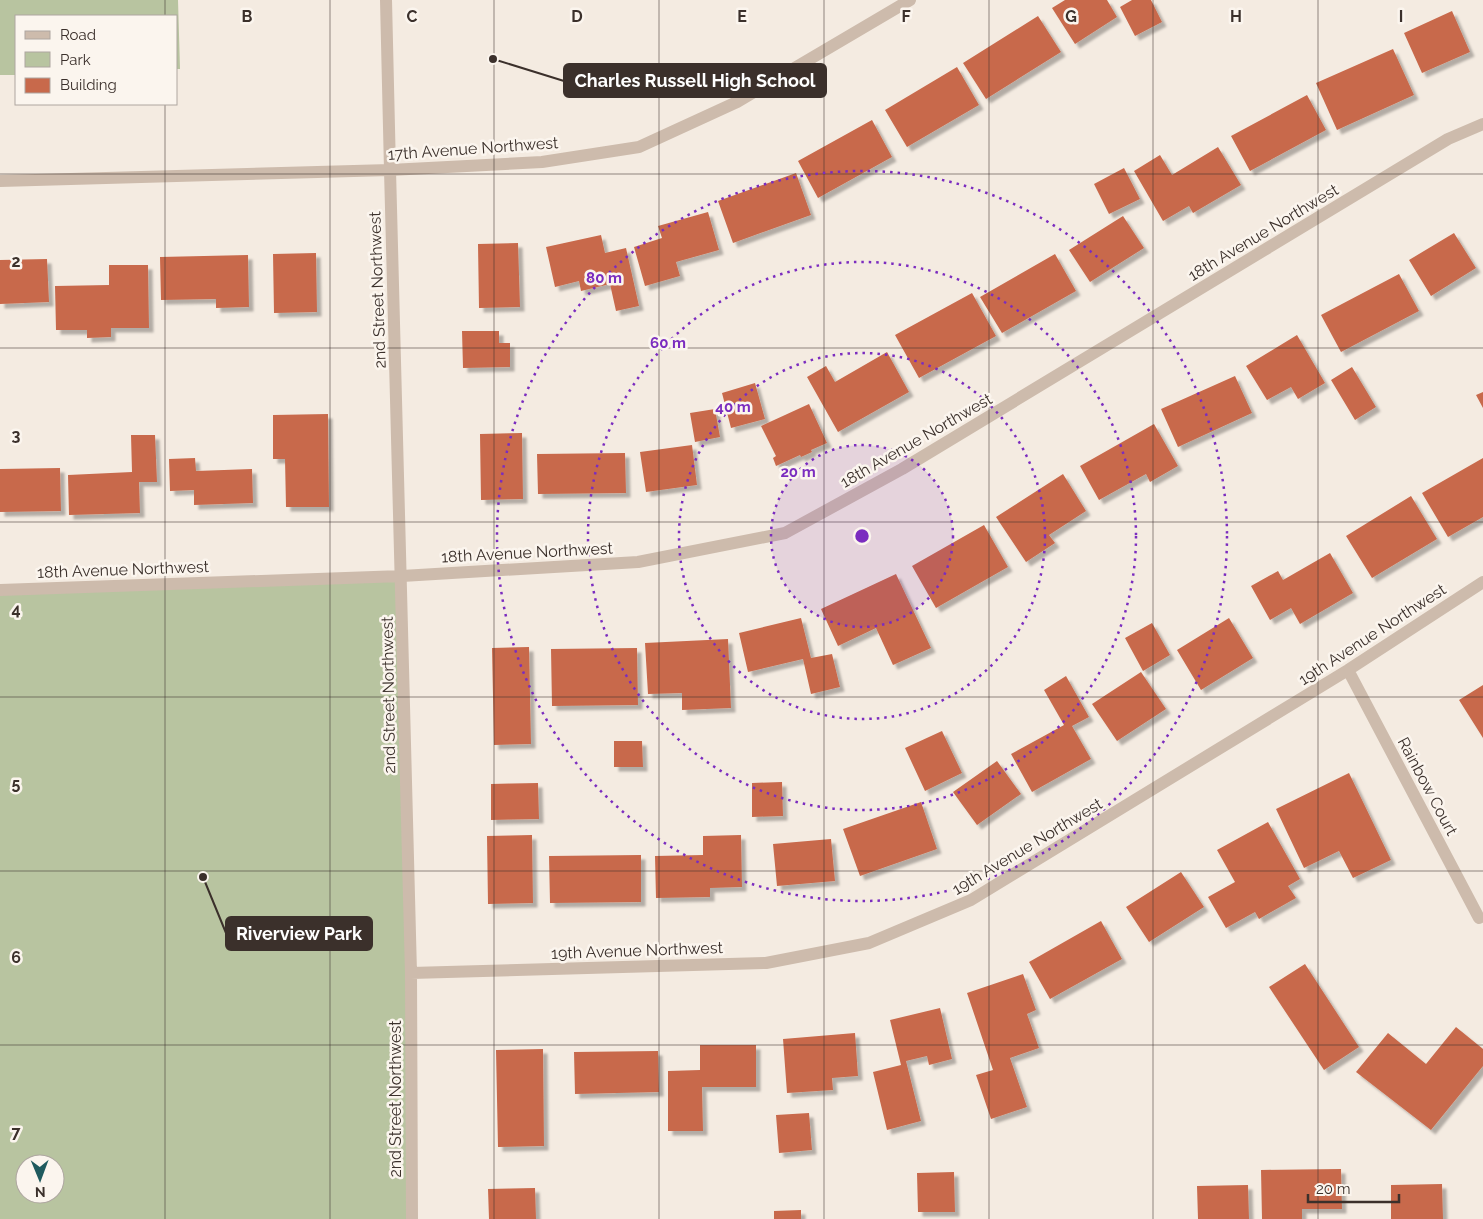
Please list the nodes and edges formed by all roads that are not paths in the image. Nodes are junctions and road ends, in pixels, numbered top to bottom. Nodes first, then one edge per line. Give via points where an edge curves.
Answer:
1 (386, 0) edge
2 (910, 0) edge
3 (1483, 124) edge
4 (390, 170) junction
5 (0, 181) edge
6 (402, 576) junction
7 (1483, 582) edge
8 (0, 590) edge
9 (1348, 670) junction
10 (1479, 918) dead end
11 (411, 973) junction
12 (412, 1219) edge

1 - 4 street, 2nd Street Northwest
2 - 4 street, 17th Avenue Northwest via 737,102 638,147 542,162
3 - 6 street, 18th Avenue Northwest via 1448,139 902,469 785,533 638,562
4 - 5 street, 17th Avenue Northwest
4 - 6 street, 2nd Street Northwest
6 - 8 street, 18th Avenue Northwest
6 - 11 street, 2nd Street Northwest
7 - 9 street, 19th Avenue Northwest
9 - 10 street, Rainbow Court
9 - 11 street, 19th Avenue Northwest via 971,900 869,943 766,963
11 - 12 street, 2nd Street Northwest

